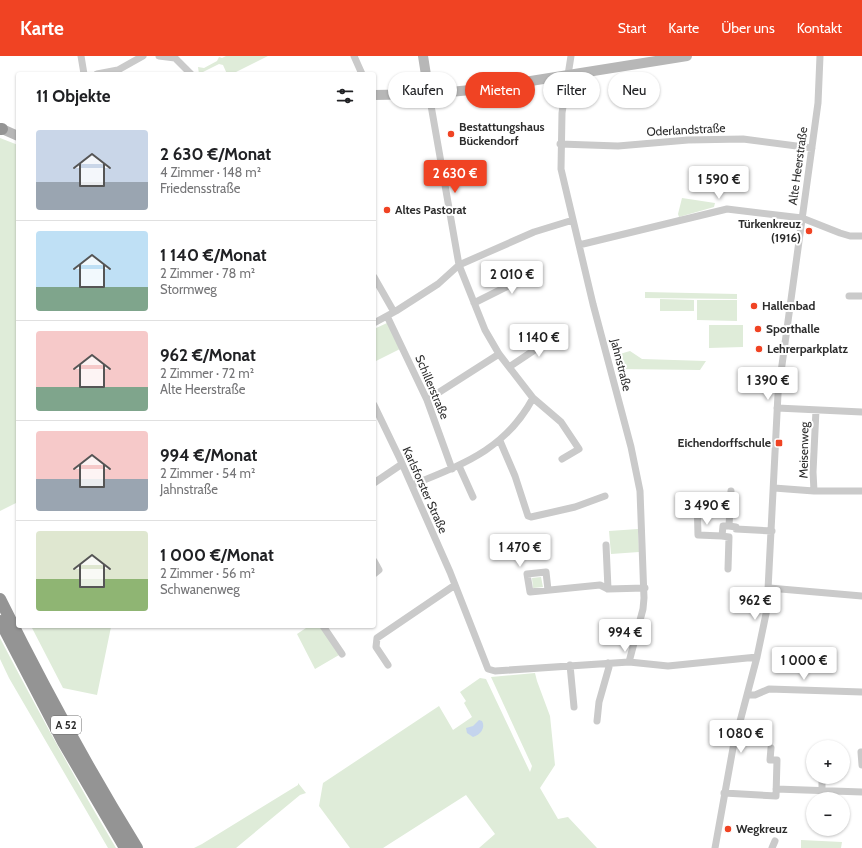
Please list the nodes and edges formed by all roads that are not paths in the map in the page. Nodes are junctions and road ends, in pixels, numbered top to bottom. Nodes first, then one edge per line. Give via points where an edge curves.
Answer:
1 (81, 56) edge
2 (143, 56) edge
3 (159, 56) edge
4 (354, 56) edge
5 (422, 56) edge
6 (572, 56) edge
7 (687, 56) edge
8 (820, 56) edge
9 (123, 71) edge
10 (84, 72) edge
11 (189, 72) edge
12 (361, 72) edge
13 (425, 72) edge
14 (569, 72) edge
15 (587, 72) edge
16 (543, 80) edge
17 (457, 91) edge
18 (376, 95) edge
19 (388, 95) edge
20 (431, 108) edge
21 (563, 108) edge
22 (1, 129) edge
23 (16, 135) edge
24 (560, 144) junction
25 (812, 148) junction
26 (802, 218) junction
27 (573, 220) junction
28 (862, 236) edge
29 (579, 245) junction
30 (459, 265) junction
31 (525, 269) dead end
32 (376, 280) edge
33 (850, 296) dead end
34 (862, 296) edge
35 (474, 303) junction
36 (394, 312) junction
37 (386, 316) junction
38 (376, 322) edge
39 (549, 336) dead end
40 (499, 354) junction
41 (509, 367) junction
42 (533, 398) junction
43 (428, 400) junction
44 (777, 408) junction
45 (376, 409) edge
46 (816, 410) junction
47 (862, 412) edge
48 (500, 441) junction
49 (562, 459) dead end
50 (402, 464) junction
51 (459, 466) junction
52 (452, 469) junction
53 (376, 482) edge
54 (412, 485) junction
55 (774, 488) junction
56 (814, 490) junction
57 (731, 491) dead end
58 (862, 491) edge
59 (605, 496) dead end
60 (473, 497) dead end
61 (697, 497) dead end
62 (733, 528) junction
63 (772, 531) junction
64 (726, 537) junction
65 (606, 545) dead end
66 (376, 565) edge
67 (728, 570) dead end
68 (376, 572) edge
69 (455, 585) junction
70 (645, 588) junction
71 (769, 588) junction
72 (608, 589) junction
73 (548, 590) dead end
74 (862, 596) edge
75 (0, 599) edge
76 (0, 621) edge
77 (324, 628) edge
78 (342, 654) dead end
79 (758, 657) junction
80 (629, 662) junction
81 (608, 663) junction
82 (388, 665) dead end
83 (570, 665) junction
84 (862, 692) edge
85 (747, 695) junction
86 (574, 707) dead end
87 (597, 721) dead end
88 (771, 748) dead end
89 (861, 752) edge
90 (862, 765) edge
91 (822, 784) edge
92 (776, 789) junction
93 (822, 791) junction
94 (862, 792) edge
95 (724, 793) junction
96 (125, 848) edge
97 (137, 848) edge
98 (715, 848) edge

1 - 10 street
2 - 9 street
3 - 11 street via 175,58
4 - 12 street
5 - 13 main road
6 - 14 street, Jahnstraße
7 - 15 main road
8 - 25 street, Alte Heerstraße via 818,103
16 - 17 main road
18 - 19 main road
20 - 30 street
21 - 24 street, Jahnstraße
22 - 23 main road
24 - 25 street, Oderlandstraße via 618,146 688,140 743,139
24 - 27 street, Jahnstraße via 563,178
25 - 26 street, Alte Heerstraße
26 - 28 street via 850,236
26 - 29 street via 733,209 720,210
26 - 44 street, Alte Heerstraße
27 - 29 street, Jahnstraße
27 - 30 street via 534,232
29 - 70 street, Jahnstraße via 631,447 638,484
30 - 35 street
30 - 36 street via 438,284
31 - 35 street via 525,275 521,278
32 - 36 street
33 - 34 street
35 - 40 street
36 - 37 street
37 - 38 street
37 - 43 street, Schillerstraße
39 - 41 street via 548,340
40 - 41 street
40 - 43 street
41 - 42 street
42 - 48 street via 526,412
42 - 49 street via 561,422 579,449
43 - 52 street, Schillerstraße
44 - 46 street
44 - 55 street, Alte Heerstraße
45 - 50 street, Karlsforster Straße
46 - 47 street
46 - 56 street, Meisenweg
48 - 51 street
48 - 59 street via 528,516 575,507
50 - 53 street
50 - 54 street, Karlsforster Straße
51 - 52 street
51 - 60 street
52 - 54 street
54 - 69 street, Karlsforster Straße
55 - 56 street
55 - 63 street, Alte Heerstraße
56 - 58 street
57 - 62 street
61 - 64 street via 698,535
62 - 63 street
62 - 64 street via 735,537
62 - 64 street via 723,526
63 - 71 street, Alte Heerstraße
64 - 67 street
65 - 72 street
66 - 68 street via 379,570
69 - 82 street via 377,638 376,647
69 - 83 street, Karlsforster Straße via 488,668 495,671
70 - 72 street
70 - 80 street, Jahnstraße via 643,609
71 - 74 street
71 - 79 street, Alte Heerstraße
72 - 73 street via 600,585
75 - 97 highway, A 52 via 71,736
76 - 96 highway, A 52 via 63,742
77 - 78 street
79 - 80 street via 668,666
79 - 85 street, Alte Heerstraße
80 - 81 street
81 - 83 street
81 - 87 street
83 - 86 street
84 - 85 street via 769,689 755,695
85 - 95 street, Alte Heerstraße
88 - 92 street via 770,760 777,760
89 - 90 street
91 - 93 street
92 - 93 street
92 - 95 street via 776,796
93 - 94 street
95 - 98 street, Alte Heerstraße

